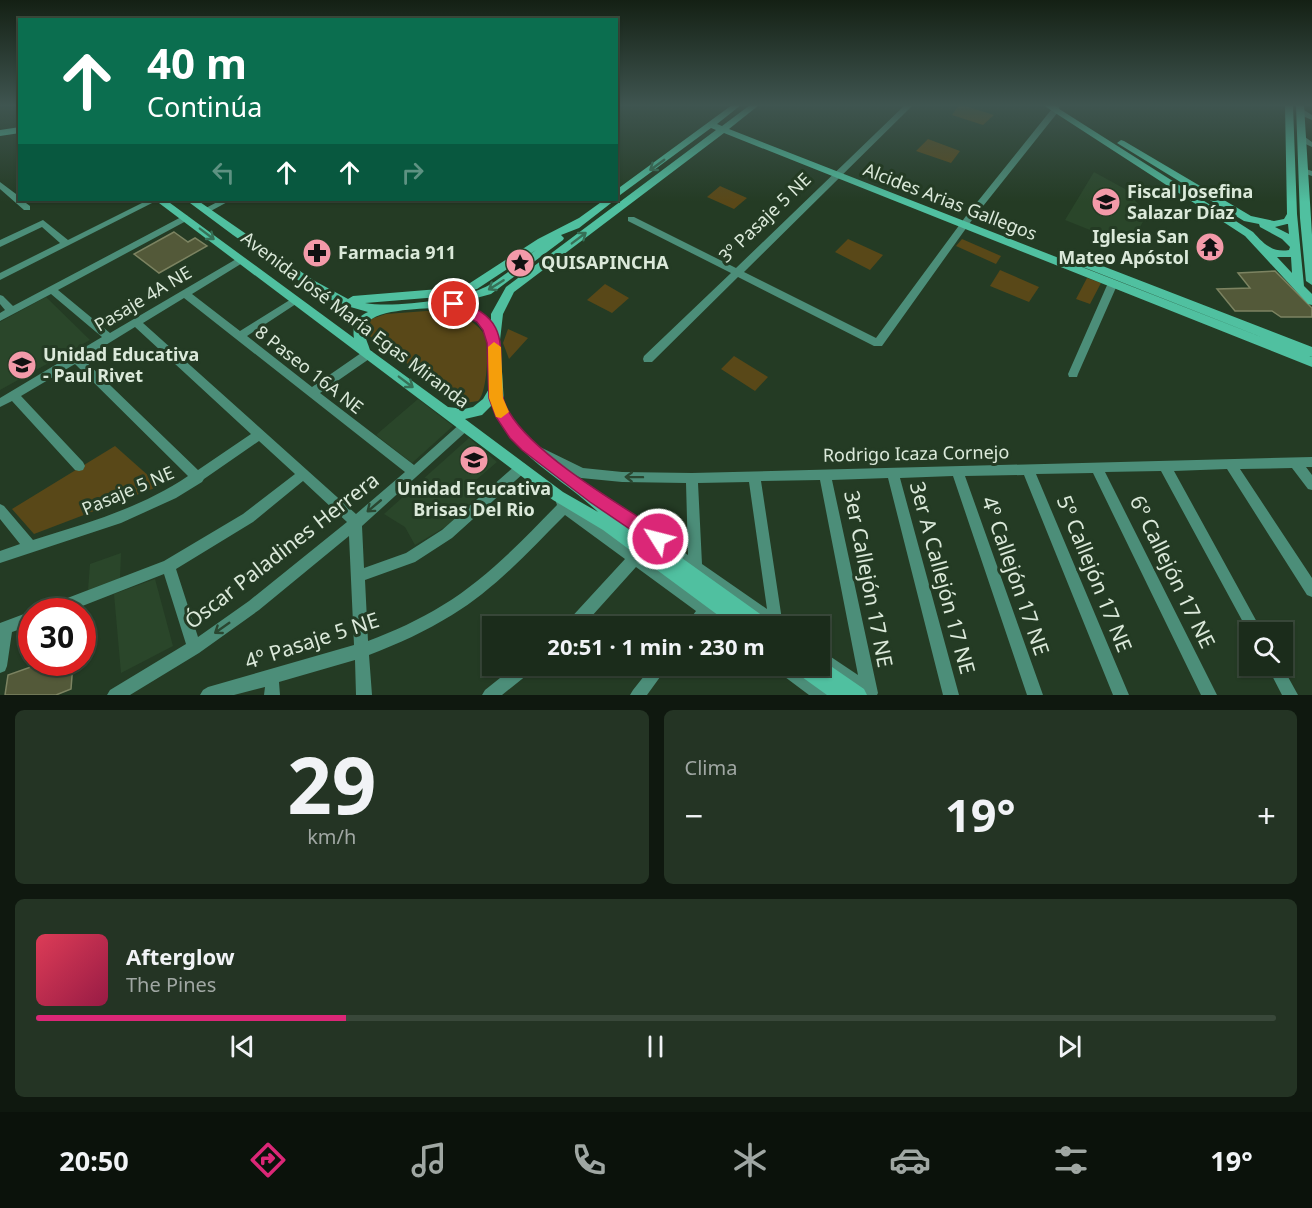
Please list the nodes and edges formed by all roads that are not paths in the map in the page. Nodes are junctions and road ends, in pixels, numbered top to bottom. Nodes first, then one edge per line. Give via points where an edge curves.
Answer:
1 (701, 137) edge
2 (703, 137) edge
3 (751, 137) edge
4 (874, 137) edge
5 (1030, 137) edge
6 (1102, 137) edge
7 (1108, 137) edge
8 (1290, 137) edge
9 (1302, 140) joint
10 (1312, 145) edge
11 (838, 171) junction
12 (1308, 172) edge
13 (0, 185) edge
14 (618, 194) edge
15 (1292, 199) junction
16 (18, 200) edge
17 (19, 201) edge
18 (152, 201) edge
19 (161, 201) edge
20 (192, 201) edge
21 (225, 201) edge
22 (609, 201) edge
23 (1308, 205) edge
24 (27, 208) dead end
25 (206, 210) junction
26 (1292, 214) junction
27 (185, 218) junction
28 (631, 219) dead end
29 (581, 221) junction
30 (967, 222) junction
31 (1265, 224) junction
32 (1250, 234) junction
33 (66, 243) junction
34 (0, 244) edge
35 (1261, 246) junction
36 (1295, 247) junction
37 (241, 260) junction
38 (736, 272) junction
39 (1311, 276) edge
40 (0, 277) edge
41 (1113, 283) junction
42 (52, 290) junction
43 (1303, 291) junction
44 (184, 293) junction
45 (0, 298) edge
46 (296, 300) junction
47 (343, 301) junction
48 (1312, 302) edge
49 (434, 303) junction
50 (390, 308) junction
51 (12, 311) junction
52 (0, 317) edge
53 (136, 322) junction
54 (239, 336) junction
55 (110, 338) junction
56 (494, 343) junction
57 (1312, 352) edge
58 (367, 353) junction
59 (76, 358) junction
60 (648, 359) dead end
61 (1312, 362) edge
62 (1073, 374) dead end
63 (495, 389) junction
64 (312, 393) junction
65 (13, 395) junction
66 (0, 403) edge
67 (444, 410) junction
68 (465, 426) junction
69 (258, 435) junction
70 (527, 446) junction
71 (1295, 462) junction
72 (1312, 462) edge
73 (1230, 464) junction
74 (79, 466) dead end
75 (1165, 466) junction
76 (521, 468) junction
77 (1097, 468) junction
78 (1028, 469) junction
79 (957, 471) junction
80 (414, 472) junction
81 (892, 472) junction
82 (303, 474) junction
83 (825, 474) junction
84 (754, 477) junction
85 (198, 478) junction
86 (692, 478) junction
87 (1312, 485) edge
88 (595, 497) junction
89 (561, 502) junction
90 (0, 510) edge
91 (355, 521) junction
92 (31, 547) junction
93 (0, 557) edge
94 (636, 557) junction
95 (695, 565) junction
96 (168, 566) junction
97 (359, 576) junction
98 (1312, 590) edge
99 (85, 598) edge
100 (706, 609) junction
101 (582, 616) edge
102 (701, 616) edge
103 (726, 616) edge
104 (732, 616) edge
105 (732, 616) edge
106 (760, 616) edge
107 (772, 616) edge
108 (1250, 622) edge
109 (18, 623) edge
110 (3, 629) edge
111 (194, 648) junction
112 (362, 651) junction
113 (830, 665) edge
114 (0, 666) edge
115 (830, 673) edge
116 (272, 676) junction
117 (514, 676) edge
118 (653, 676) edge
119 (795, 676) edge
120 (815, 676) edge
121 (1280, 676) edge
122 (639, 694) edge
123 (867, 694) edge
124 (115, 695) edge
125 (207, 695) edge
126 (272, 695) edge
127 (364, 695) edge
128 (490, 695) edge
129 (821, 695) edge
130 (841, 695) edge
131 (951, 695) edge
132 (1035, 695) edge
133 (1121, 695) edge
134 (1209, 695) edge
135 (1290, 695) edge

1 -> 14 street
56 -> 2 street via 497,314 510,290
3 - 11 street, Alcides Arias Gallegos
4 - 11 street, 3º Pasaje 5 NE
5 - 30 street
6 - 32 street
7 - 31 street via 1233,211
8 - 15 street
9 - 10 street
9 - 12 street
11 - 30 street, Alcides Arias Gallegos
11 - 38 street, 3º Pasaje 5 NE
12 - 23 street
13 - 16 street
15 - 23 street
15 - 26 street
17 - 24 street
18 - 33 street
19 - 27 street, Avenida José María Egas Miranda
20 - 25 street, Avenida José María Egas Miranda
21 - 25 street
22 - 29 street
23 - 39 street
25 - 47 street, Avenida José María Egas Miranda via 311,285
26 - 31 street via 1287,220
26 - 36 street
27 -> 37 street, Avenida José María Egas Miranda
27 - 42 street
28 - 38 street
29 - 47 street via 542,241 474,286 440,293
29 -> 49 street via 487,291 468,299
30 - 38 street via 878,343
30 - 41 street, Alcides Arias Gallegos
30 - 57 street, Alcides Arias Gallegos
31 - 32 street
31 - 36 street
32 - 35 street
33 - 34 street via 43,223
33 - 40 street
35 - 36 street via 1285,255 1293,253
35 - 43 street
36 - 43 street via 1297,280
37 - 44 street, Pasaje 4A NE
37 - 46 street, Avenida José María Egas Miranda
38 - 60 street, 3º Pasaje 5 NE
41 - 61 street, Alcides Arias Gallegos
41 - 62 street
42 - 51 street
42 - 55 street
43 - 48 street
44 - 53 street, Pasaje 4A NE
44 - 54 street, 8 Paseo 16A NE
45 - 51 street
46 - 54 street
46 - 58 street, Avenida José María Egas Miranda
47 - 50 street, Avenida José María Egas Miranda via 366,308
49 - 50 street, Avenida José María Egas Miranda
49 - 56 street, Avenida José María Egas Miranda via 460,306 481,319
50 - 58 street via 369,315 358,326 358,336
51 - 52 street
53 - 55 street, Pasaje 4A NE
53 - 69 street
54 - 64 street, 8 Paseo 16A NE
55 - 59 street, Pasaje 4A NE
56 - 63 street, Avenida José María Egas Miranda
58 - 64 street
58 -> 67 street, Avenida José María Egas Miranda
59 - 65 street, Pasaje 4A NE
59 - 85 street
63 - 67 street via 488,404 479,411 462,414
63 - 70 street, Avenida José María Egas Miranda via 501,413
64 - 80 street, 8 Paseo 16A NE
65 - 66 street, Pasaje 4A NE
65 - 74 street
67 - 68 street, Avenida José María Egas Miranda
68 - 76 street, Avenida José María Egas Miranda
68 - 80 street, Óscar Paladines Herrera
69 - 82 street
69 - 85 street, Pasaje 5 NE
86 -> 70 street, Rodrigo Icaza Cornejo via 581,473
70 - 88 street, Avenida José María Egas Miranda
71 - 72 street, Rodrigo Icaza Cornejo
71 - 73 street, Rodrigo Icaza Cornejo
71 - 87 street
73 - 75 street, Rodrigo Icaza Cornejo
73 - 98 street
75 - 77 street, Rodrigo Icaza Cornejo
75 - 108 street
76 - 89 street, Avenida José María Egas Miranda
76 - 97 street via 447,534 410,558
77 - 78 street, Rodrigo Icaza Cornejo
77 - 134 street, 6º Callejón 17 NE
78 - 79 street, Rodrigo Icaza Cornejo
78 - 133 street, 5º Callejón 17 NE
79 - 81 street, Rodrigo Icaza Cornejo
79 - 132 street, 4º Callejón 17 NE
80 -> 91 street, Óscar Paladines Herrera
81 - 83 street, Rodrigo Icaza Cornejo
81 - 131 street, 3er A Callejón 17 NE
82 - 91 street
82 - 96 street via 248,518
83 - 84 street, Rodrigo Icaza Cornejo
83 - 123 street, 3er Callejón 17 NE
84 - 86 street, Rodrigo Icaza Cornejo
84 - 107 street
85 - 92 street, Pasaje 5 NE via 116,519
86 - 95 street
88 - 95 street
88 - 104 street, Avenida José María Egas Miranda via 614,518
89 - 94 street
89 - 105 street, Avenida José María Egas Miranda via 608,525
89 - 112 street, 4º Pasaje 5 NE via 496,573 448,610
90 - 92 street
91 - 97 street
91 -> 111 street, Óscar Paladines Herrera via 245,612
92 - 93 street, Pasaje 5 NE
94 - 100 street
94 - 101 street
95 - 106 street
96 - 99 street
96 - 111 street
97 - 112 street
100 - 102 street
100 - 103 street
109 - 110 street
110 - 114 street
111 - 124 street, Óscar Paladines Herrera
112 - 116 street, 4º Pasaje 5 NE
112 - 127 street
113 - 123 street
115 - 123 street
116 - 125 street, 4º Pasaje 5 NE
116 - 126 street
117 - 128 street
118 - 122 street
119 - 129 street
120 - 130 street
121 - 135 street

